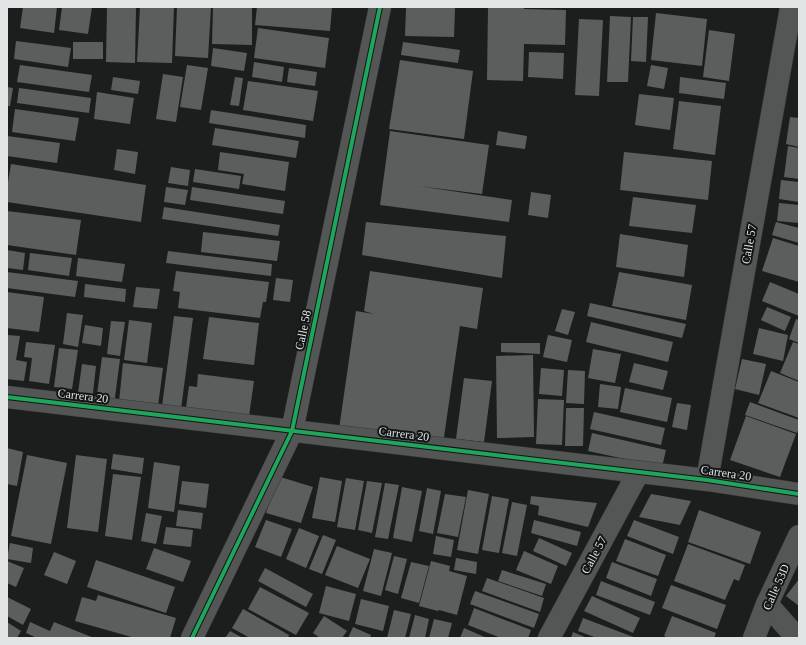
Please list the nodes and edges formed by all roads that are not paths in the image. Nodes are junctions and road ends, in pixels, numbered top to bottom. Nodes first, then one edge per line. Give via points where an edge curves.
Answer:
1 (380, 7) edge
2 (792, 7) edge
3 (7, 397) edge
4 (292, 431) junction
5 (638, 473) junction
6 (707, 480) junction
7 (799, 494) edge
8 (799, 536) edge
9 (768, 604) junction
10 (192, 638) edge
11 (549, 638) edge
12 (754, 638) edge
13 (797, 638) edge

1 - 4 street, Calle 58
2 - 6 street, Calle 57
3 - 4 street, Carrera 20
4 - 5 street, Carrera 20
4 - 10 street, Calle 58
5 - 6 street, Carrera 20
5 - 11 street, Calle 57
6 - 7 street, Carrera 20
8 - 9 street, Calle 53D
9 - 12 street, Calle 53D
9 - 13 street

